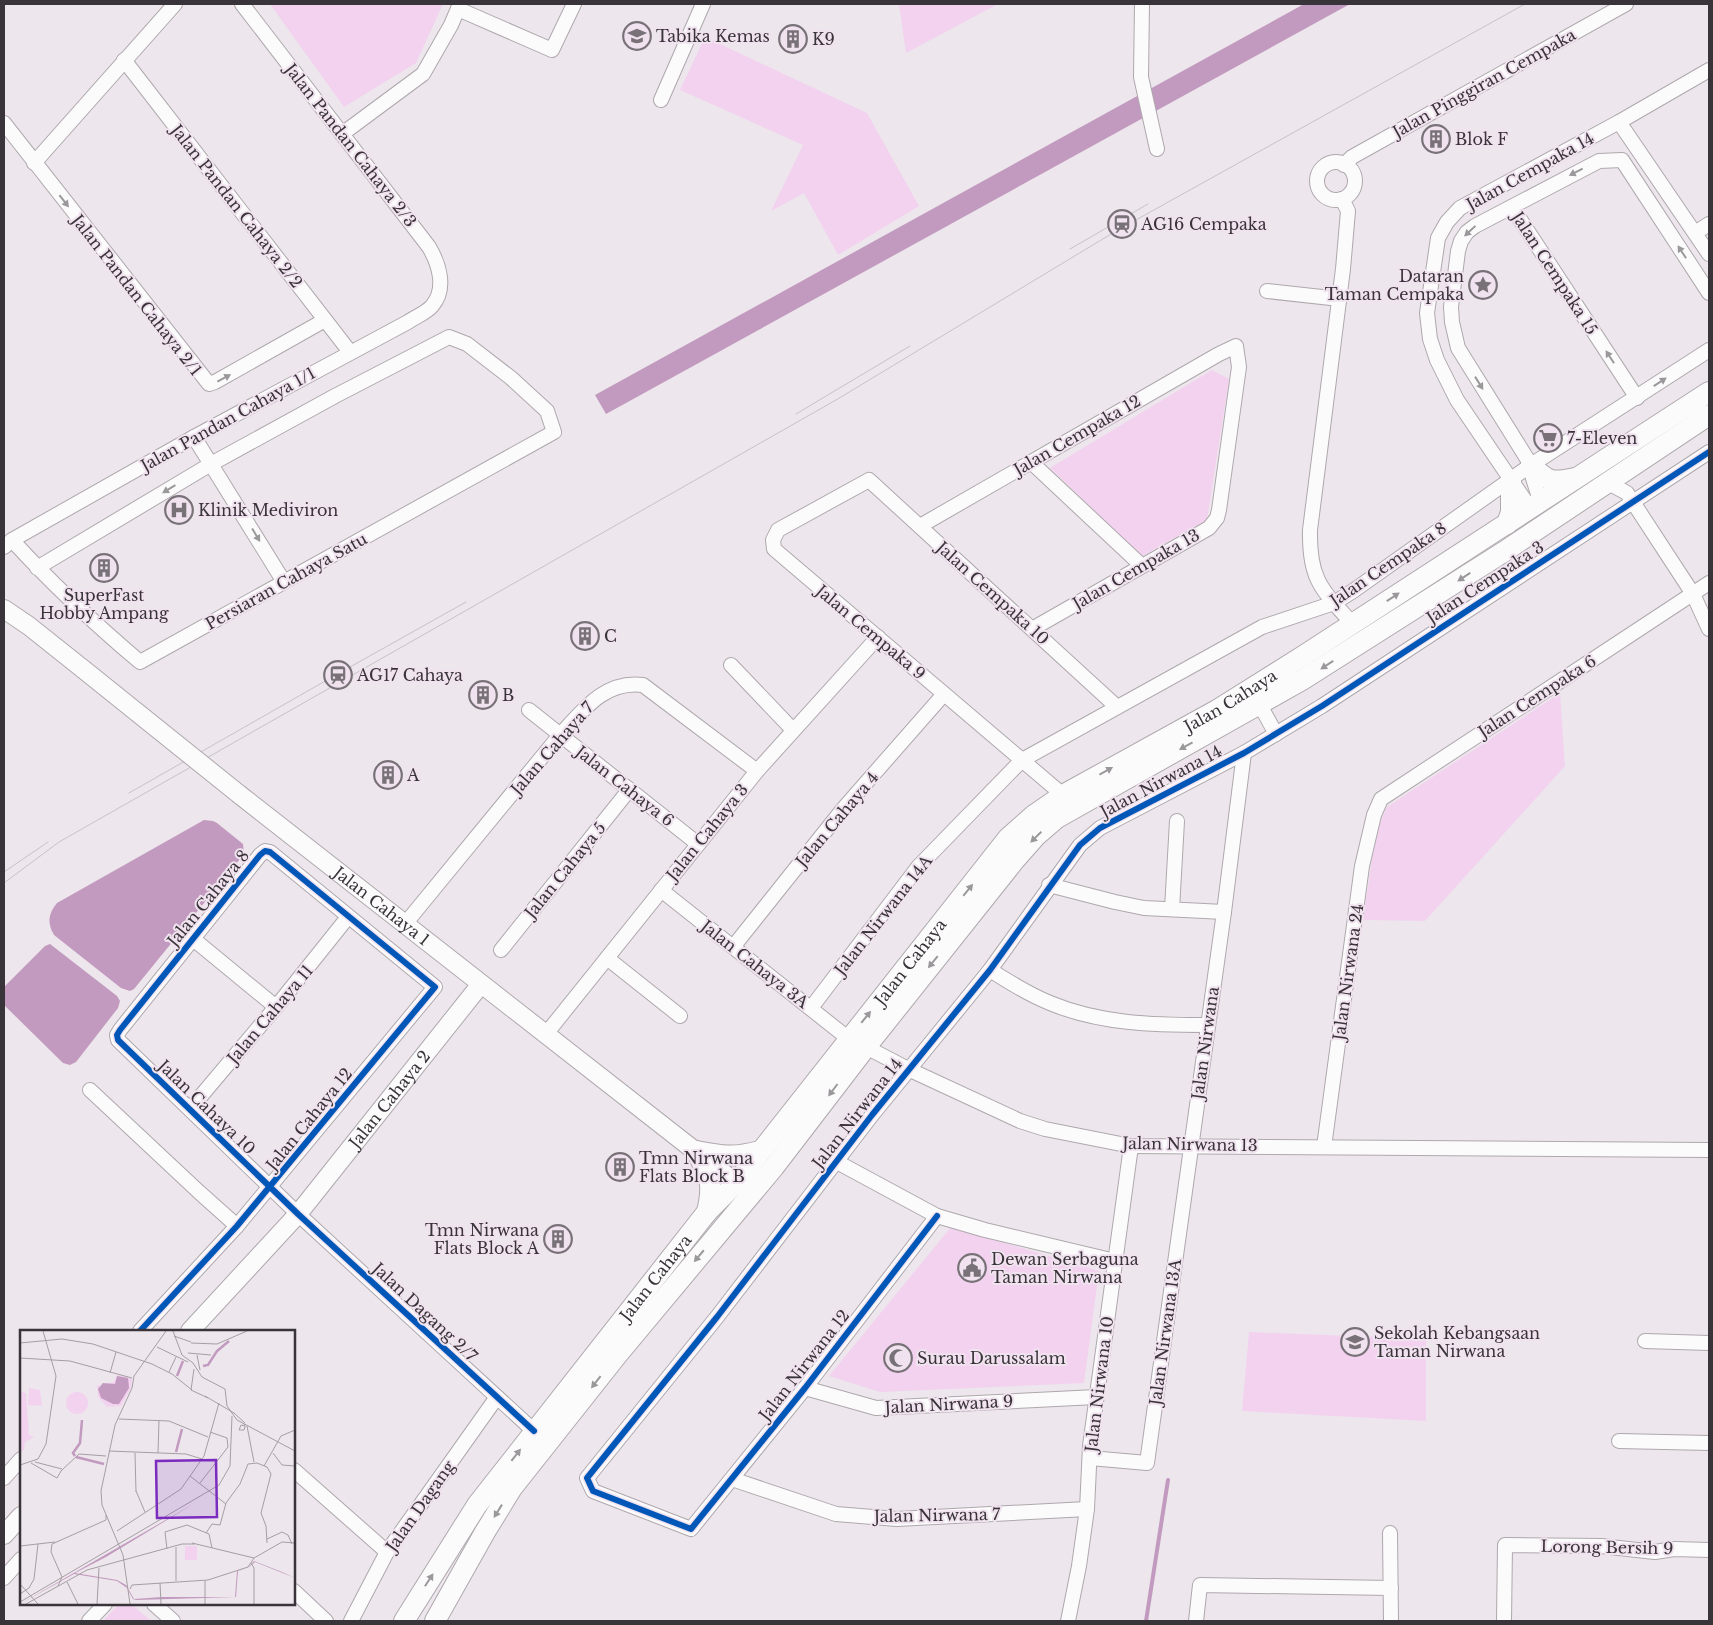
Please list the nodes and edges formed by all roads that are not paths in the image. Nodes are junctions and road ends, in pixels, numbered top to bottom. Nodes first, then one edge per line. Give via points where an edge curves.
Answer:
1 (175, 4) edge
2 (242, 4) edge
3 (574, 4) edge
4 (703, 4) edge
5 (1142, 4) edge
6 (1626, 4) edge
7 (458, 6) edge
8 (124, 60) junction
9 (1709, 70) edge
10 (661, 100) dead end
11 (1619, 122) junction
12 (4, 123) edge
13 (342, 134) junction
14 (1157, 149) dead end
15 (34, 163) junction
16 (1344, 164) junction
17 (1342, 199) junction
18 (1512, 207) junction
19 (1709, 224) edge
20 (1695, 233) junction
21 (1709, 254) edge
22 (1268, 291) dead end
23 (1709, 293) edge
24 (439, 295) joint
25 (1340, 299) junction
26 (325, 320) junction
27 (1236, 346) joint
28 (1709, 350) edge
29 (350, 352) junction
30 (1709, 392) edge
31 (1637, 398) junction
32 (1709, 415) edge
33 (194, 437) junction
34 (1709, 452) edge
35 (1031, 462) junction
36 (211, 464) junction
37 (1531, 466) junction
38 (1631, 466) junction
39 (1577, 477) junction
40 (869, 480) joint
41 (1511, 480) junction
42 (1602, 485) junction
43 (1630, 497) junction
44 (1535, 506) junction
45 (1507, 524) junction
46 (920, 526) junction
47 (8, 543) edge
48 (1505, 551) junction
49 (1141, 566) junction
50 (37, 568) junction
51 (284, 582) junction
52 (1709, 583) edge
53 (1693, 594) junction
54 (4, 596) edge
55 (1334, 603) junction
56 (4, 609) edge
57 (1352, 624) junction
58 (29, 626) junction
59 (1032, 629) junction
60 (1709, 629) edge
61 (878, 637) junction
62 (731, 665) dead end
63 (944, 694) junction
64 (1260, 705) junction
65 (1117, 707) junction
66 (529, 710) dead end
67 (794, 730) junction
68 (1276, 734) junction
69 (560, 735) junction
70 (1244, 753) junction
71 (1022, 760) junction
72 (757, 770) junction
73 (629, 790) junction
74 (1063, 795) junction
75 (1381, 799) joint
76 (1177, 821) dead end
77 (698, 844) junction
78 (1050, 885) junction
79 (661, 890) junction
80 (1172, 909) junction
81 (1224, 912) junction
82 (348, 917) junction
83 (405, 924) junction
84 (192, 938) junction
85 (733, 947) junction
86 (501, 950) dead end
87 (607, 958) junction
88 (990, 970) junction
89 (481, 984) junction
90 (435, 987) joint
91 (276, 1007) junction
92 (810, 1008) junction
93 (680, 1016) dead end
94 (1208, 1025) junction
95 (546, 1034) junction
96 (118, 1040) joint
97 (857, 1043) junction
98 (908, 1069) junction
99 (90, 1090) dead end
100 (190, 1109) junction
101 (1191, 1145) junction
102 (1131, 1146) junction
103 (1324, 1147) junction
104 (1709, 1150) edge
105 (696, 1151) junction
106 (760, 1151) junction
107 (837, 1162) junction
108 (774, 1167) junction
109 (736, 1183) junction
110 (270, 1187) junction
111 (707, 1212) junction
112 (298, 1214) junction
113 (936, 1216) junction
114 (730, 1219) junction
115 (237, 1226) junction
116 (1115, 1261) junction
117 (141, 1330) edge
118 (191, 1330) edge
119 (1645, 1341) dead end
120 (1709, 1343) edge
121 (805, 1388) junction
122 (497, 1397) junction
123 (1096, 1398) junction
124 (534, 1431) junction
125 (1619, 1441) dead end
126 (1709, 1443) edge
127 (1090, 1458) junction
128 (20, 1460) edge
129 (295, 1471) edge
130 (4, 1478) edge
131 (732, 1479) junction
132 (1087, 1509) junction
133 (20, 1517) edge
134 (691, 1529) joint
135 (1390, 1533) dead end
136 (4, 1535) edge
137 (1709, 1550) edge
138 (387, 1552) junction
139 (20, 1560) edge
140 (4, 1578) edge
141 (1390, 1588) junction
142 (295, 1593) edge
143 (104, 1605) edge
144 (155, 1605) edge
145 (89, 1621) edge
146 (173, 1621) edge
147 (326, 1621) edge
148 (351, 1621) edge
149 (404, 1621) edge
150 (435, 1621) edge
151 (1068, 1621) edge
152 (1196, 1621) edge
153 (1391, 1621) edge
154 (1504, 1621) edge

1 - 8 street
2 - 13 street, Jalan Pandan Cahaya 2/3
3 - 7 street via 552,50
4 - 10 street
5 - 14 street via 1143,86
6 - 16 street, Jalan Pinggiran Cempaka
7 - 13 street via 423,74
8 - 15 street
8 - 26 street, Jalan Pandan Cahaya 2/2
9 - 11 street, Jalan Cempaka 14
11 - 20 street
11 - 41 street, Jalan Cempaka 14 via 1460,208 1446,222 1438,238 1427,313 1430,339 1457,400
12 - 15 street, Jalan Pandan Cahaya 2/1
13 - 24 street, Jalan Pandan Cahaya 2/3 via 429,247 438,262
15 -> 26 street, Jalan Pandan Cahaya 2/1 via 209,384
16 - 17 street via 1353,173 1354,186
16 - 17 street via 1326,165 1317,181 1320,192 1325,196
17 - 25 street via 1348,211
23 -> 18 street via 1622,160 1599,161
31 -> 18 street, Jalan Cempaka 15
18 -> 37 street, Jalan Cempaka 15 via 1475,226 1461,241 1452,298 1452,322 1463,358
19 - 20 street
20 - 21 street
22 - 25 street
24 - 29 street, Jalan Pandan Cahaya 1/1 via 431,307 408,322
25 - 55 street via 1310,530 1314,572
26 - 29 street, Jalan Pandan Cahaya 2/2
27 - 35 street, Jalan Cempaka 12
27 - 49 street, Jalan Cempaka 13 via 1239,367 1216,518 1209,528
31 -> 28 street, Jalan Cempaka 8
29 - 33 street, Jalan Pandan Cahaya 1/1
30 - 39 main road, Jalan Cahaya
31 - 37 street, Jalan Cempaka 8
32 - 38 main road
33 - 36 street
33 - 47 street, Jalan Pandan Cahaya 1/1
34 - 43 street, Jalan Cempaka 3
35 - 46 street, Jalan Cempaka 12
35 - 49 street
36 -> 50 street
36 -> 51 street
36 - 51 street, Persiaran Cahaya Satu via 448,337 467,344 547,411 554,432
37 - 39 main road via 1552,481
37 - 41 street, Jalan Cempaka 8
37 - 44 street, Jalan Cempaka 15
38 - 42 main road
38 - 43 street via 1628,475
39 - 44 main road, Jalan Cahaya
40 - 46 street, Jalan Cempaka 10
40 - 61 street, Jalan Cempaka 9 via 778,530 774,549
41 - 44 street, Jalan Cempaka 14
41 - 45 main road via 1511,512
41 - 55 street, Jalan Cempaka 8
42 - 43 street via 1614,486
42 - 44 main road via 1548,509
42 - 48 main road, Jalan Cahaya
43 - 53 street
43 - 68 street, Jalan Cempaka 3
44 - 45 main road, Jalan Cahaya
44 - 48 main road via 1529,524
57 -> 45 main road, Jalan Cahaya
46 - 59 street, Jalan Cempaka 10
47 - 50 street, Persiaran Cahaya Satu
48 -> 64 main road, Jalan Cahaya
49 - 59 street, Jalan Cempaka 13
50 - 51 street, Persiaran Cahaya Satu via 140,662
52 - 53 street, Jalan Cempaka 6
53 - 60 street
53 - 75 street, Jalan Cempaka 6
54 - 58 street, Jalan Cahaya 1
55 - 57 street
55 - 65 street, Jalan Cempaka 8 via 1262,627
56 - 58 street, Jalan Cahaya 1
74 -> 57 main road, Jalan Cahaya via 1217,710
58 - 83 street, Jalan Cahaya 1, bridge
59 - 65 street, Jalan Cempaka 10
61 - 63 street, Jalan Cempaka 9
61 - 67 street, Jalan Cahaya 3
62 - 67 street
63 - 71 street, Jalan Cempaka 9
63 - 85 street, Jalan Cahaya 4 via 838,815
64 - 68 street
64 -> 97 main road, Jalan Cahaya via 1057,818 1036,836
65 - 71 street, Jalan Cempaka 8
66 - 69 street, Jalan Cahaya 6
67 - 72 street, Jalan Cahaya 3
68 - 70 street, Jalan Nirwana 14
69 - 72 street, Jalan Cahaya 7 via 586,706 604,693 625,684 643,686
69 - 73 street, Jalan Cahaya 6
69 - 83 street, Jalan Cahaya 7
70 - 78 street, Jalan Nirwana 14 via 1100,828 1080,845
70 - 81 street
71 - 74 street, Jalan Cempaka 9
71 - 92 street, Jalan Nirwana 14A via 918,867
72 - 77 street, Jalan Cahaya 3
73 - 77 street, Jalan Cahaya 6
73 - 86 street, Jalan Cahaya 5
97 -> 74 main road, Jalan Cahaya via 1008,838 1034,814
75 - 103 street, Jalan Nirwana 24 via 1362,866
76 - 80 street
77 - 79 street, Jalan Cahaya 3
78 - 80 street via 1144,908
78 - 88 street, Jalan Nirwana 14
79 - 85 street, Jalan Cahaya 3A
79 - 87 street, Jalan Cahaya 3
80 - 81 street
81 - 94 street, Jalan Nirwana
82 - 84 street, Jalan Cahaya 8 via 270,852 265,852
82 - 90 street, Jalan Cahaya 8
82 - 91 street, Jalan Cahaya 11
83 - 89 street, Jalan Cahaya 1
84 - 91 street
84 - 96 street, Jalan Cahaya 8 via 116,1035
85 - 92 street, Jalan Cahaya 3A
87 - 93 street
87 - 95 street, Jalan Cahaya 3
88 - 94 street via 1029,994 1081,1014 1150,1025
88 - 98 street, Jalan Nirwana 14
89 - 95 street, Jalan Cahaya 1
89 - 112 street, Jalan Cahaya 2
90 - 110 street, Jalan Cahaya 12
91 - 100 street, Jalan Cahaya 11
92 - 97 street, Jalan Cahaya 3A
94 - 101 street, Jalan Nirwana
95 - 105 street, Jalan Cahaya 1
96 - 100 street, Jalan Cahaya 10
97 - 98 street, Jalan Nirwana 13
97 - 106 main road, Jalan Cahaya
97 -> 108 main road, Jalan Cahaya
98 - 102 street, Jalan Nirwana 13 via 1037,1126
98 - 107 street, Jalan Nirwana 14
99 - 115 street
100 - 110 street, Jalan Cahaya 10
101 - 102 street, Jalan Nirwana 13
101 - 103 street, Jalan Nirwana 13
101 - 127 street, Jalan Nirwana 13A via 1147,1463
102 - 116 street, Jalan Nirwana 10
103 - 104 street, Jalan Nirwana 13
105 - 106 main road via 727,1157
105 - 109 street, Jalan Cahaya 1
105 - 111 main road via 711,1183
106 - 109 main road, Jalan Cahaya
107 - 113 street
107 - 134 street, Jalan Nirwana 14 via 587,1478 592,1491
108 - 109 main road via 749,1181
108 - 114 main road, Jalan Cahaya
109 - 111 main road, Jalan Cahaya
109 - 114 main road via 737,1204
110 - 112 street, Jalan Cahaya 10
110 - 115 street, Jalan Cahaya 12
111 - 124 main road, Jalan Cahaya
112 - 118 street, Jalan Cahaya 2
112 - 122 street, Jalan Dagang 2/7
113 - 116 street
113 - 121 street, Jalan Nirwana 12
114 -> 150 main road, Jalan Cahaya via 512,1488
115 - 117 street, Jalan Cahaya 12
116 - 123 street, Jalan Nirwana 10
119 - 120 street
121 - 123 street, Jalan Nirwana 9 via 876,1408
121 - 131 street, Jalan Nirwana 12
122 - 124 street, Jalan Dagang 2/7
122 - 138 street, Jalan Dagang
123 - 127 street, Jalan Nirwana 10
149 -> 124 main road, Jalan Cahaya via 477,1505
125 - 126 street
127 - 132 street, Jalan Nirwana 10
128 - 130 street
129 - 138 street
131 - 132 street, Jalan Nirwana 7 via 836,1514 897,1519
131 - 134 street, Jalan Nirwana 12
132 - 151 street, Jalan Nirwana 10
133 - 136 street
135 - 141 street
137 - 154 street, Lorong Bersih 9 via 1655,1552 1601,1546 1505,1545
138 - 148 street, Jalan Dagang
139 - 140 street
141 - 152 street via 1200,1585
141 - 153 street
142 - 147 street
143 - 145 street
144 - 146 street

